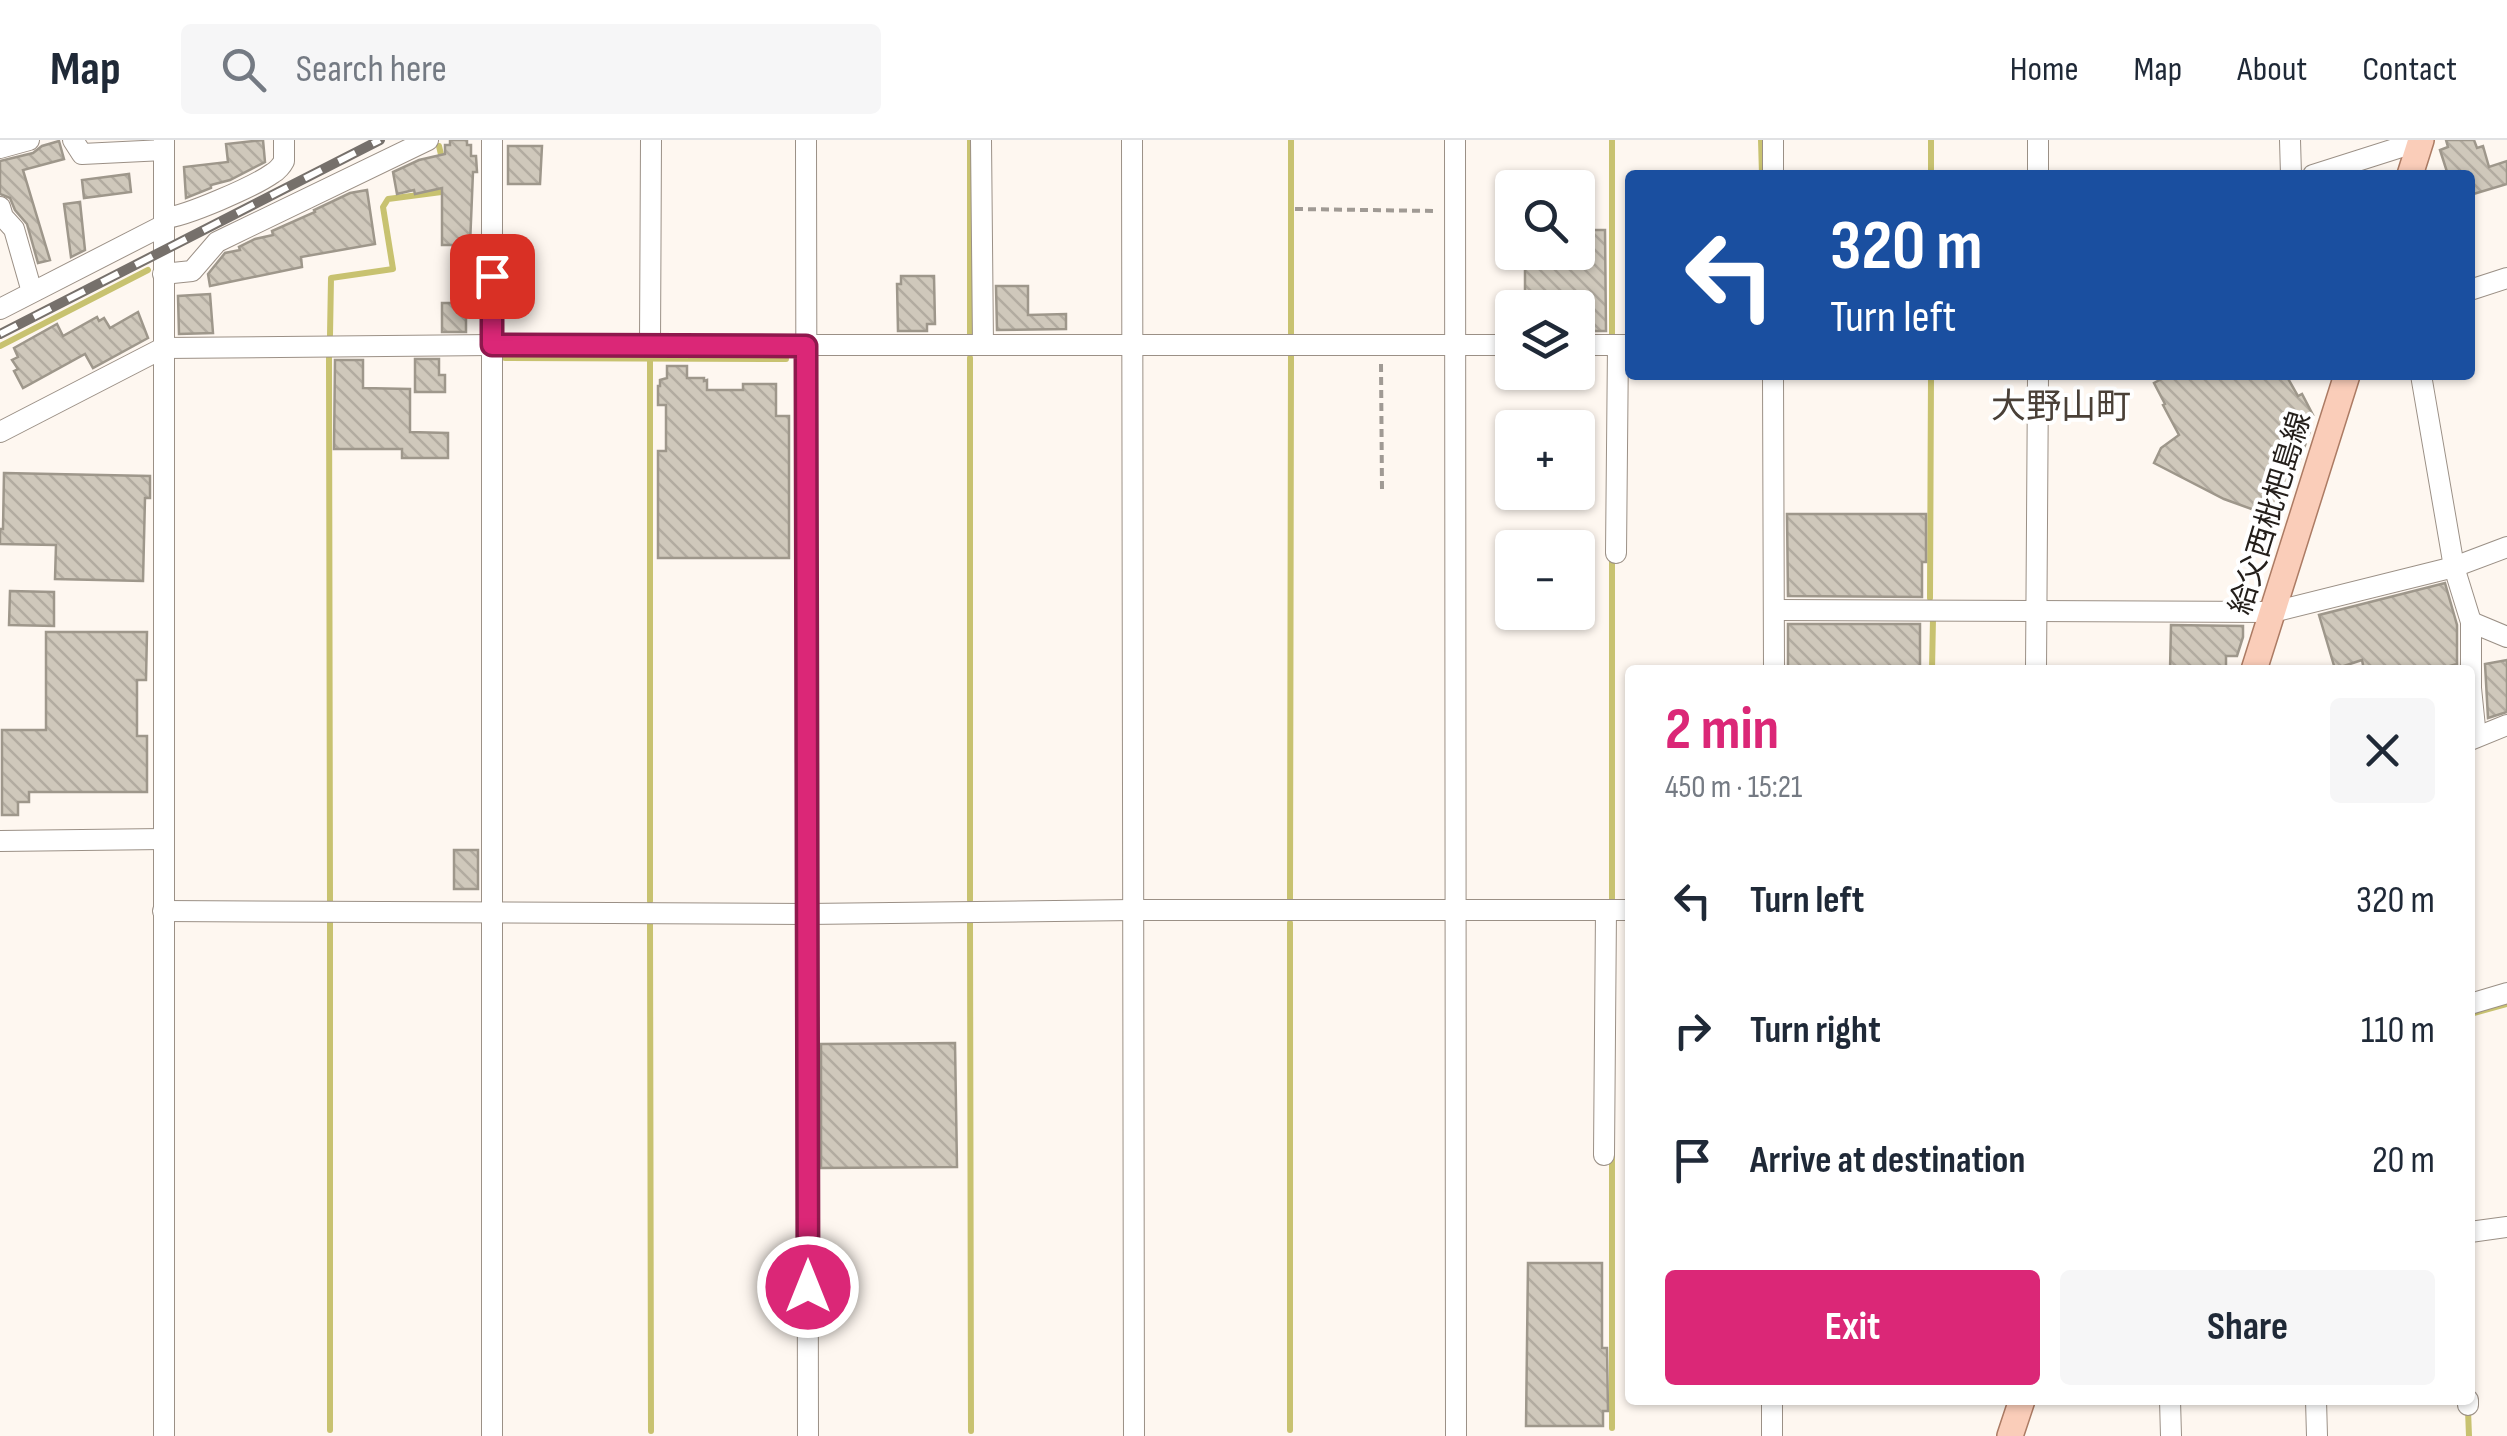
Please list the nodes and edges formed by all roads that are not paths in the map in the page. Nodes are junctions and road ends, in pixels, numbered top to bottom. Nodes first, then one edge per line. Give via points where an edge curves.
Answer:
1 (30, 140) edge
2 (72, 140) edge
3 (284, 140) edge
4 (428, 140) edge
5 (492, 140) edge
6 (650, 140) edge
7 (806, 140) edge
8 (981, 140) edge
9 (1132, 140) edge
10 (1454, 140) edge
11 (1773, 140) edge
12 (2038, 140) edge
13 (2290, 140) edge
14 (2420, 141) edge
15 (164, 145) edge
16 (0, 148) edge
17 (1773, 170) edge
18 (2038, 170) edge
19 (2291, 170) edge
20 (2329, 170) edge
21 (2411, 170) edge
22 (0, 208) edge
23 (164, 222) junction
24 (163, 274) junction
25 (2507, 278) edge
26 (2475, 288) edge
27 (32, 292) junction
28 (0, 309) edge
29 (492, 345) junction
30 (650, 345) junction
31 (983, 345) junction
32 (1132, 345) junction
33 (1454, 345) junction
34 (1495, 345) edge
35 (1595, 345) edge
36 (1624, 345) edge
37 (806, 346) junction
38 (164, 348) junction
39 (1774, 380) edge
40 (2038, 380) edge
41 (2345, 380) edge
42 (2422, 380) edge
43 (0, 432) edge
44 (2507, 548) edge
45 (1616, 553) dead end
46 (2454, 568) junction
47 (1774, 610) junction
48 (2036, 610) junction
49 (2273, 612) junction
50 (2471, 622) junction
51 (2507, 637) edge
52 (1774, 665) edge
53 (2036, 665) edge
54 (2256, 665) edge
55 (2470, 665) edge
56 (2507, 725) edge
57 (2475, 737) edge
58 (163, 838) junction
59 (0, 841) edge
60 (1133, 910) junction
61 (1454, 910) junction
62 (1606, 910) junction
63 (1625, 910) edge
64 (163, 911) junction
65 (492, 912) junction
66 (807, 914) junction
67 (2507, 993) edge
68 (2475, 1003) edge
69 (1604, 1155) dead end
70 (2507, 1226) edge
71 (2475, 1231) edge
72 (1772, 1405) edge
73 (2020, 1405) edge
74 (2170, 1405) edge
75 (2316, 1405) edge
76 (164, 1436) edge
77 (492, 1436) edge
78 (808, 1436) edge
79 (1134, 1436) edge
80 (1456, 1436) edge
81 (1772, 1436) edge
82 (2010, 1436) edge
83 (2171, 1436) edge
84 (2317, 1436) edge

1 - 16 street
2 - 15 street via 82,154
3 - 23 street via 284,162 275,172
4 - 24 street via 217,242 192,271
5 - 29 street
6 - 30 street
7 - 37 street
8 - 31 street
9 - 32 street
10 - 33 street
11 - 17 street
12 - 18 street
13 - 19 street
14 - 20 street
14 - 21 main road
15 - 23 street
22 - 27 street via 14,229
23 - 24 street
23 - 27 street
24 - 38 street
25 - 26 street
27 - 28 street
29 - 30 street
29 - 38 street
29 - 65 street
30 - 37 street
31 - 32 street
31 - 37 street
32 - 33 street
32 - 60 street
33 - 34 street
33 - 61 street
35 - 36 street
36 - 45 street
37 - 66 street
38 - 43 street
38 - 58 street
39 - 47 street
40 - 48 street
41 - 49 main road, 給父西枇杷島線
42 - 46 street
44 - 46 street
46 - 49 street
46 - 50 street
47 - 48 street
47 - 52 street
48 - 49 street
48 - 53 street
49 - 54 main road, 給父西枇杷島線
50 - 51 street
50 - 55 street
56 - 57 street
58 - 59 street
58 - 64 street
60 - 61 street
60 - 66 street
60 - 79 street
61 - 62 street
61 - 80 street
62 - 63 street
62 - 69 street
64 - 65 street
64 - 76 street
65 - 66 street
65 - 77 street
66 - 78 street
67 - 68 street
70 - 71 street
72 - 81 street
73 - 82 main road
74 - 83 street
75 - 84 street

